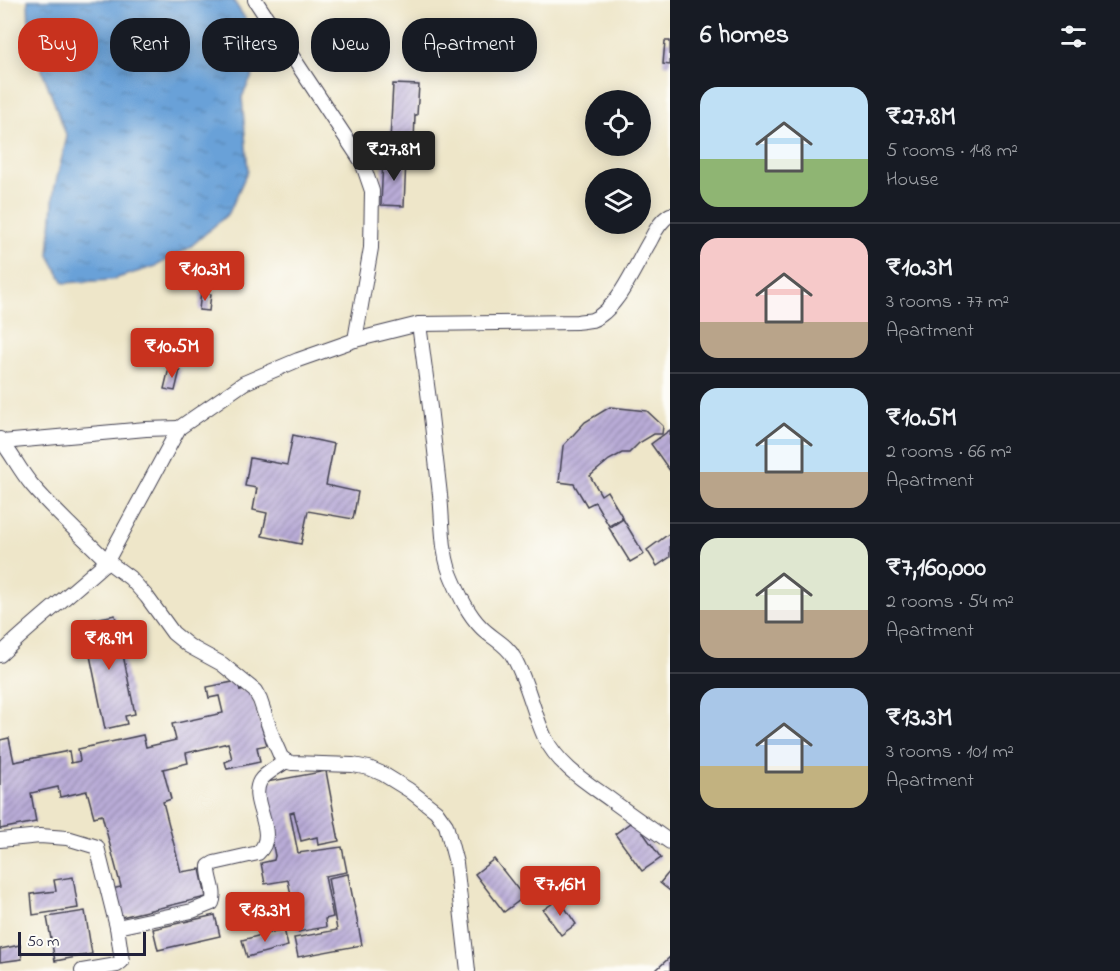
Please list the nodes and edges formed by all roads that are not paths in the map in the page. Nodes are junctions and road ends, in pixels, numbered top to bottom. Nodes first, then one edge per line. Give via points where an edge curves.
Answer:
1 (255, 0) edge
2 (670, 215) edge
3 (419, 324) junction
4 (355, 340) junction
5 (179, 428) junction
6 (1, 440) edge
7 (107, 561) junction
8 (0, 655) edge
9 (286, 761) junction
10 (0, 840) edge
11 (670, 842) edge
12 (117, 927) junction
13 (82, 971) edge
14 (468, 971) edge

1 - 4 street via 362,162 372,191 371,248
2 - 3 street via 655,231 616,300 592,320
3 - 4 street
3 - 11 street via 445,553 465,604 481,628 513,655 546,740 559,759
4 - 5 street via 244,383
5 - 6 street
5 - 7 street
6 - 7 street via 30,482
7 - 8 street
7 - 9 street via 130,578 173,633 255,691
9 - 12 street via 261,778 258,787 265,825 263,849 209,866 212,903
9 - 14 street via 369,768 409,789 436,812 446,825 456,863
10 - 12 street via 40,836 67,838 98,847
12 - 13 street via 122,962

